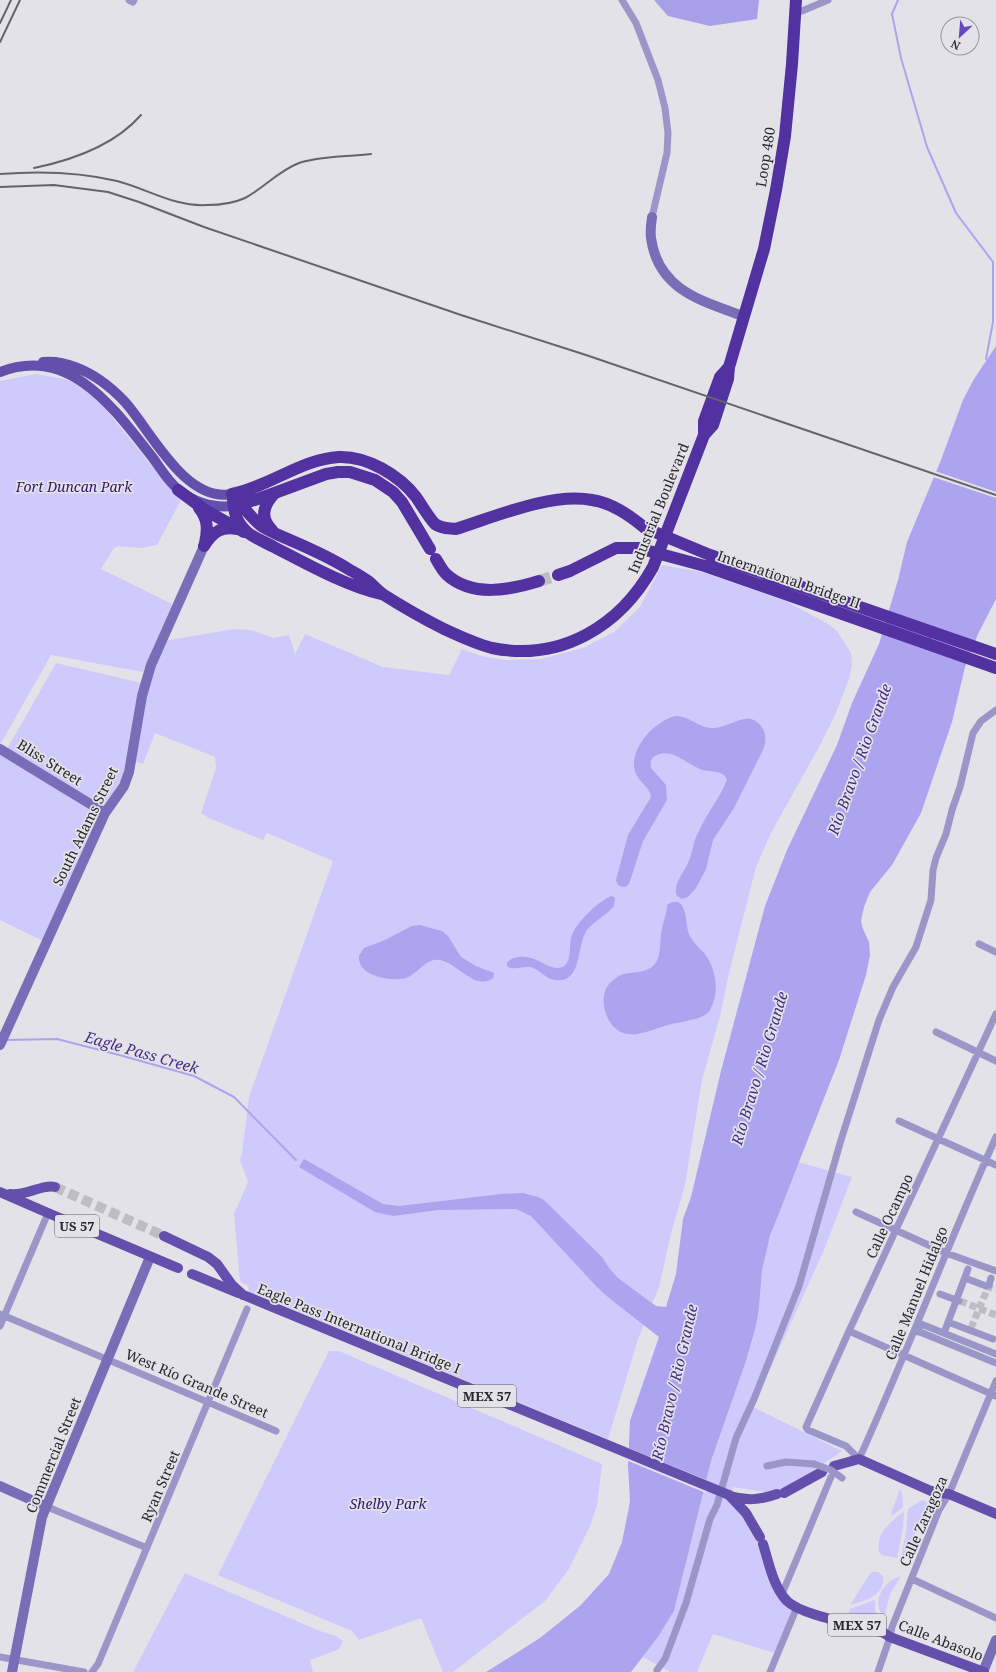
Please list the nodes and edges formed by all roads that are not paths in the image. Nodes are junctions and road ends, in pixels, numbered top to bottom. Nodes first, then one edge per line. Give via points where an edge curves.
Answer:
1 (622, 0) edge
2 (796, 0) edge
3 (828, 0) edge
4 (795, 13) junction
5 (652, 217) joint
6 (743, 316) junction
7 (25, 366) junction
8 (0, 372) edge
9 (394, 475) junction
10 (386, 486) junction
11 (178, 490) junction
12 (274, 494) junction
13 (236, 501) junction
14 (198, 505) junction
15 (241, 530) junction
16 (274, 532) junction
17 (252, 536) junction
18 (204, 546) junction
19 (558, 575) tunnel mouth
20 (539, 581) tunnel mouth
21 (382, 594) junction
22 (996, 654) edge
23 (996, 668) edge
24 (996, 710) edge
25 (0, 749) edge
26 (105, 813) junction
27 (979, 944) dead end
28 (996, 952) edge
29 (996, 1014) edge
30 (936, 1032) dead end
31 (2, 1041) edge
32 (978, 1053) junction
33 (996, 1061) edge
34 (899, 1121) dead end
35 (996, 1137) edge
36 (938, 1139) junction
37 (985, 1161) junction
38 (996, 1165) edge
39 (55, 1187) tunnel mouth
40 (2, 1192) edge
41 (856, 1212) dead end
42 (48, 1213) junction
43 (896, 1231) junction
44 (164, 1236) tunnel mouth
45 (946, 1253) junction
46 (150, 1257) junction
47 (178, 1268) dead end
48 (968, 1269) dead end
49 (996, 1271) edge
50 (192, 1274) dead end
51 (965, 1278) junction
52 (991, 1278) tunnel mouth
53 (940, 1294) dead end
54 (244, 1296) junction
55 (958, 1301) junction
56 (247, 1310) dead end
57 (2, 1315) edge
58 (948, 1322) junction
59 (0, 1326) edge
60 (971, 1329) junction
61 (849, 1331) junction
62 (916, 1331) junction
63 (944, 1333) junction
64 (994, 1339) dead end
65 (966, 1342) junction
66 (904, 1357) junction
67 (995, 1359) edge
68 (107, 1360) junction
69 (996, 1381) edge
70 (993, 1395) edge
71 (210, 1402) junction
72 (276, 1431) dead end
73 (859, 1460) junction
74 (768, 1466) dead end
75 (835, 1466) dead end
76 (822, 1472) dead end
77 (831, 1477) dead end
78 (842, 1478) dead end
79 (0, 1486) edge
80 (949, 1494) junction
81 (729, 1495) junction
82 (46, 1506) junction
83 (996, 1514) edge
84 (147, 1548) junction
85 (912, 1579) junction
86 (782, 1594) junction
87 (798, 1607) junction
88 (996, 1618) edge
89 (890, 1637) junction
90 (996, 1640) edge
91 (0, 1657) edge
92 (14, 1660) junction
93 (657, 1670) dead end
94 (12, 1672) edge
95 (84, 1672) edge
96 (93, 1672) edge
97 (770, 1672) edge
98 (878, 1672) edge
99 (983, 1672) edge

1 - 5 street via 636,23 658,80 665,108 667,153
2 - 4 highway, Loop 480
3 - 4 street
4 - 6 highway, Loop 480 via 785,136 776,190 764,249
5 - 6 street via 651,238 658,262 669,279 681,291 699,300
6 - 21 highway, Industrial Boulevard via 729,367 720,377 704,420 704,436 663,544 642,586 616,616 581,638 559,646 511,650 491,648 443,629
7 - 8 main road
7 - 11 main road via 52,368 90,386 105,400
7 - 13 main road via 36,362 59,362 84,370 95,377 125,402 187,479 204,490 225,495
9 - 10 highway
9 - 13 highway, International Bridge II via 355,459 327,459 252,488
9 - 22 highway, International Bridge II, bridge via 403,482 435,523 444,528 456,529 533,505 574,498 592,500 610,505 629,515 645,528 710,555
10 - 12 highway via 362,476 338,472 326,474
10 - 20 highway via 402,502 445,573 456,582 486,590 506,589
11 - 13 main road via 201,503 215,507
11 - 14 highway
12 - 13 highway
12 - 16 highway via 267,501 264,513 267,526
13 - 16 highway, Industrial Boulevard via 263,527
13 - 17 highway, Industrial Boulevard via 235,514
14 - 15 highway
14 - 18 highway via 207,522 208,532
15 - 17 highway
15 - 18 highway via 220,529
16 - 21 highway, Industrial Boulevard via 332,559 367,581
17 - 21 highway, Industrial Boulevard via 365,590
18 - 26 street, South Adams Street via 151,665 142,696 129,772 124,786
19 - 23 highway, International Bridge II, bridge via 616,548 638,548 705,566
24 - 93 street via 981,721 973,733 960,787 936,858 931,900 916,947 893,987 879,1020 799,1286 736,1438 686,1602 665,1659
25 - 26 street, Bliss Street
26 - 31 street, South Adams Street
27 - 28 street
29 - 32 street, Calle Ocampo
30 - 32 street
32 - 33 street
32 - 36 street, Calle Ocampo
34 - 36 street
35 - 37 street, Calle Manuel Hidalgo
36 - 37 street
36 - 43 street, Calle Ocampo
37 - 38 street
37 - 45 street, Calle Manuel Hidalgo
39 - 40 main road, US 57 via 47,1186 22,1195
40 - 42 main road, US 57
41 - 43 street
42 - 46 main road, US 57
42 - 57 street
43 - 45 street
43 - 61 street, Calle Ocampo
44 - 54 main road via 208,1257
45 - 49 street
45 - 62 street, Calle Manuel Hidalgo
46 - 47 main road, US 57
46 - 68 street, Commercial Street
48 - 51 street
50 - 54 main road, Eagle Pass International Bridge I
51 - 52 street via 987,1286
51 - 55 street
53 - 55 street
54 - 81 main road, Eagle Pass International Bridge I / MEX 57, bridge
55 - 58 street
56 - 71 street, Ryan Street
57 - 59 street
57 - 68 street, West Río Grande Street
58 - 60 street
58 - 63 street
60 - 64 street
60 - 65 street
61 - 66 street
61 - 73 street, Calle Ocampo via 806,1429 846,1446
62 - 63 street via 922,1324
62 - 66 street, Calle Manuel Hidalgo
62 - 67 street
63 - 65 street
65 - 67 street
66 - 70 street
66 - 73 street, Calle Manuel Hidalgo
68 - 71 street, West Río Grande Street
68 - 82 street, Commercial Street
69 - 70 street, Calle Zaragoza
70 - 80 street, Calle Zaragoza
71 - 72 street, West Río Grande Street
71 - 84 street, Ryan Street
73 - 75 main road
73 - 80 main road via 938,1493
74 - 78 street, bridge via 797,1462 814,1464 831,1470
76 - 81 main road, MEX 57 via 781,1493 765,1498 746,1500
77 - 86 street
79 - 82 street
80 - 83 main road
80 - 85 street, Calle Zaragoza via 939,1510
81 - 86 main road, Calle Abasolo / MEX 57 via 746,1513 762,1541 773,1577
82 - 84 street
82 - 92 street, Commercial Street via 38,1533
84 - 96 street, Ryan Street
85 - 88 street
85 - 89 street, Calle Zaragoza
86 - 87 main road, Calle Abasolo / MEX 57
87 - 89 main road, Calle Abasolo / MEX 57 via 821,1616 882,1632
87 - 97 street
89 - 98 street, Calle Zaragoza
89 - 99 main road, Calle Abasolo / MEX 57
90 - 99 street
91 - 92 street
92 - 94 street, Commercial Street
92 - 95 street

